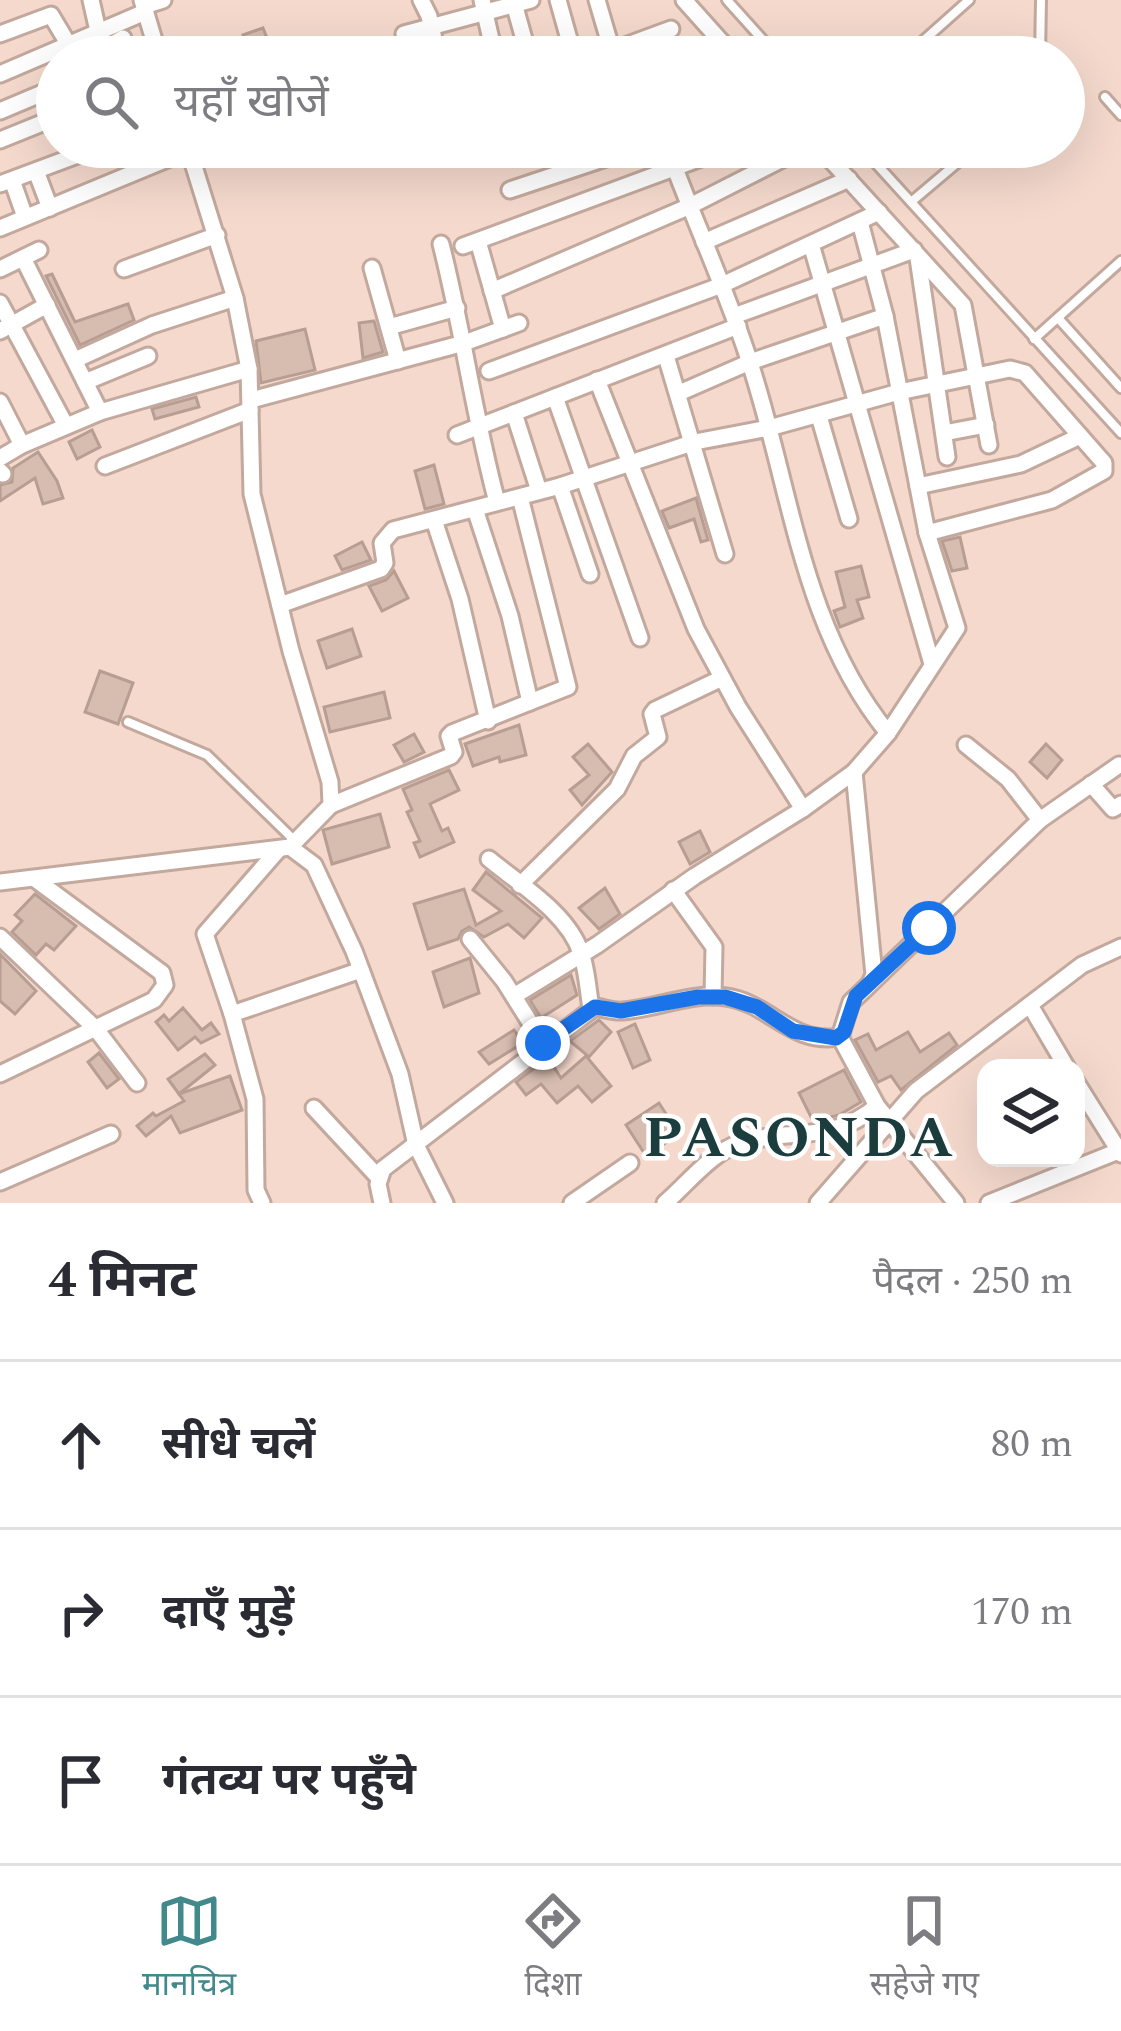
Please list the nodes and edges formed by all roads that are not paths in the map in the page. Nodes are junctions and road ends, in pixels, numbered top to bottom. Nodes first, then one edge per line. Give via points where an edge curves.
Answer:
1 (91, 0) edge
2 (163, 0) edge
3 (421, 0) edge
4 (558, 0) edge
5 (598, 0) edge
6 (684, 0) edge
7 (727, 0) edge
8 (969, 0) edge
9 (1041, 0) edge
10 (520, 2) edge
11 (144, 6) edge
12 (484, 6) edge
13 (432, 26) junction
14 (670, 29) dead end
15 (98, 31) junction
16 (0, 34) edge
17 (404, 34) dead end
18 (63, 36) edge
19 (91, 36) edge
20 (153, 36) edge
21 (434, 36) edge
22 (490, 36) edge
23 (526, 36) edge
24 (568, 36) edge
25 (617, 36) edge
26 (656, 36) edge
27 (717, 36) edge
28 (759, 36) edge
29 (929, 36) edge
30 (1040, 36) edge
31 (36, 62) edge
32 (0, 74) edge
33 (36, 96) edge
34 (1105, 97) dead end
35 (0, 111) edge
36 (1121, 115) edge
37 (36, 123) edge
38 (2, 134) edge
39 (44, 168) edge
40 (142, 168) edge
41 (195, 168) edge
42 (576, 168) edge
43 (675, 168) joint
44 (765, 168) edge
45 (839, 168) edge
46 (879, 168) edge
47 (951, 168) edge
48 (36, 171) junction
49 (849, 179) junction
50 (6, 182) edge
51 (510, 190) dead end
52 (910, 202) junction
53 (690, 206) junction
54 (50, 208) junction
55 (879, 212) junction
56 (25, 217) junction
57 (860, 222) junction
58 (0, 228) edge
59 (217, 235) junction
60 (704, 242) junction
61 (441, 244) dead end
62 (812, 244) junction
63 (916, 252) junction
64 (874, 264) junction
65 (1120, 264) edge
66 (372, 268) dead end
67 (0, 269) edge
68 (124, 269) dead end
69 (824, 282) junction
70 (722, 285) junction
71 (492, 291) junction
72 (235, 298) junction
73 (0, 304) edge
74 (47, 305) junction
75 (458, 308) junction
76 (885, 316) junction
77 (1058, 318) junction
78 (736, 321) junction
79 (389, 327) junction
80 (6, 328) edge
81 (838, 332) junction
82 (1034, 339) junction
83 (464, 343) junction
84 (148, 356) dead end
85 (666, 356) junction
86 (75, 360) junction
87 (398, 362) junction
88 (750, 362) junction
89 (248, 369) junction
90 (489, 371) dead end
91 (979, 376) junction
92 (597, 380) junction
93 (85, 382) junction
94 (938, 384) junction
95 (1121, 388) edge
96 (898, 392) junction
97 (679, 393) junction
98 (555, 397) junction
99 (0, 402) edge
100 (250, 405) junction
101 (857, 406) junction
102 (100, 412) junction
103 (514, 412) junction
104 (819, 416) junction
105 (65, 424) junction
106 (986, 424) junction
107 (476, 427) junction
108 (769, 428) junction
109 (944, 433) junction
110 (1121, 433) edge
111 (457, 435) dead end
112 (1080, 436) junction
113 (695, 442) junction
114 (988, 445) dead end
115 (22, 446) junction
116 (947, 457) dead end
117 (632, 462) junction
118 (106, 466) dead end
119 (1, 468) edge
120 (585, 476) junction
121 (560, 486) junction
122 (918, 486) junction
123 (539, 491) junction
124 (520, 497) junction
125 (497, 502) junction
126 (475, 509) junction
127 (849, 518) dead end
128 (434, 520) junction
129 (927, 533) junction
130 (725, 554) dead end
131 (590, 574) dead end
132 (280, 605) junction
133 (640, 638) dead end
134 (932, 664) junction
135 (722, 678) junction
136 (530, 702) junction
137 (488, 721) junction
138 (128, 722) dead end
139 (888, 734) junction
140 (966, 746) dead end
141 (1119, 765) edge
142 (854, 772) junction
143 (1091, 784) junction
144 (1121, 804) edge
145 (331, 805) junction
146 (803, 809) junction
147 (1040, 820) junction
148 (288, 846) junction
149 (489, 859) dead end
150 (35, 879) junction
151 (0, 882) edge
152 (520, 885) junction
153 (674, 890) junction
154 (0, 937) edge
155 (470, 939) dead end
156 (1121, 947) edge
157 (582, 955) junction
158 (361, 970) junction
159 (869, 986) junction
160 (514, 996) junction
161 (713, 996) junction
162 (1031, 1007) junction
163 (591, 1009) junction
164 (232, 1014) junction
165 (96, 1029) junction
166 (840, 1037) junction
167 (543, 1043) junction
168 (1062, 1059) edge
169 (0, 1074) edge
170 (137, 1083) dead end
171 (1085, 1096) edge
172 (877, 1106) junction
173 (314, 1108) dead end
174 (889, 1121) junction
175 (111, 1134) dead end
176 (416, 1144) junction
177 (1120, 1152) edge
178 (630, 1163) dead end
179 (378, 1177) junction
180 (0, 1182) edge
181 (262, 1203) edge
182 (382, 1203) edge
183 (445, 1203) edge
184 (572, 1203) edge
185 (665, 1203) edge
186 (818, 1203) edge
187 (956, 1203) edge
188 (989, 1203) edge

1 - 15 street
2 - 11 street
3 - 13 street
4 - 24 street
5 - 25 street
6 - 27 street
7 - 28 lane
8 - 29 lane
9 - 30 lane
10 - 12 street
10 - 23 street
11 - 15 street
11 - 20 street
12 - 13 street
12 - 22 street
13 - 17 street
13 - 21 street
14 - 26 street
15 - 19 street
16 - 18 street via 50,15
31 - 32 street
33 - 35 street
34 - 36 lane
37 - 38 street
39 - 48 street
40 - 54 street
41 - 59 street
42 - 51 street
43 - 53 street
43 - 71 street via 470,243
44 - 53 street
45 - 49 street
46 - 52 lane
47 - 52 lane
48 - 50 street
48 - 54 street
49 - 55 street
49 - 60 street
50 - 56 street
52 - 82 lane
53 - 60 street
53 - 71 street
54 - 56 street
55 - 57 street
55 - 63 street
56 - 58 street
57 - 62 street
57 - 64 street
59 - 68 street
59 - 72 street
60 - 70 street
61 - 75 street
62 - 69 street
62 - 70 street
63 - 64 street
63 - 91 street via 966,310
63 - 94 street
64 - 69 street
64 - 76 street
65 - 77 lane
66 - 79 street
67 - 74 street via 31,254
69 - 78 street
69 - 81 street
70 - 78 street
70 - 90 street
71 - 83 street via 511,326
72 - 86 street
72 - 89 street
73 - 80 street
74 - 80 street
74 - 86 street
75 - 79 street
75 - 83 street
76 - 81 street
76 - 96 street
77 - 82 lane
77 - 95 lane
78 - 85 street
78 - 88 street
79 - 87 street
80 - 105 street
81 - 88 street
81 - 101 street
82 - 110 lane
83 - 87 street
83 - 107 street
84 - 93 street
85 - 92 street
85 - 97 street
86 - 93 street
87 - 100 street
88 - 97 street
88 - 108 street
89 - 100 street
89 - 102 street
91 - 94 street
91 - 106 street
91 - 112 street via 1021,370
92 - 98 street
92 - 117 street
93 - 102 street
94 - 96 street
94 - 109 street
96 - 101 street
96 - 122 street
97 - 113 street
98 - 103 street
98 - 120 street
99 - 115 street
100 - 118 street
100 - 132 street via 250,480
101 - 104 street
101 - 134 street
102 - 105 street
103 - 107 street
103 - 123 street
104 - 108 street
104 - 127 street
105 - 115 street
106 - 109 street
106 - 114 street
107 - 111 street
107 - 125 street
108 - 113 street
108 - 139 street via 831,643
109 - 116 street
112 - 122 street via 1021,464
112 - 129 street via 1104,463 1099,474 1052,500
113 - 117 street
113 - 130 street
115 - 119 street
117 - 120 street
117 - 135 street via 675,581
120 - 121 street
120 - 133 street
121 - 123 street
121 - 131 street
122 - 129 street
123 - 124 street
124 - 125 street
124 - 136 street via 569,682
125 - 126 street
126 - 128 street
126 - 136 street
128 - 132 street via 388,532 385,563 374,573
128 - 137 street
129 - 134 street via 957,622
132 - 145 street
134 - 139 street
135 - 146 street
135 - 152 street via 655,710 658,736
136 - 137 street
137 - 145 street via 450,734 451,756
138 - 148 lane via 207,755
139 - 142 street
140 - 147 street via 1008,779
141 - 143 street
142 - 146 street
142 - 159 street
143 - 144 street via 1107,806
143 - 147 street
145 - 148 street
146 - 153 street
147 - 159 street
148 - 150 street
148 - 158 street via 322,878
148 - 164 street via 205,934
149 - 152 street
150 - 151 street
150 - 165 street via 164,980 154,1000
152 - 157 street via 564,925
153 - 157 street
153 - 161 street via 714,947
154 - 165 street
155 - 160 street
156 - 162 street via 1082,965
157 - 160 street
157 - 163 street
158 - 164 street
158 - 176 street
159 - 166 street via 851,1003
160 - 167 street
161 - 163 street
161 - 166 street via 752,1005 793,1031
162 - 168 street
162 - 174 street via 929,1080
163 - 167 street
164 - 181 street via 255,1099
165 - 169 street
165 - 170 street
166 - 172 street
167 - 176 street
171 - 177 street
172 - 174 street
172 - 185 street via 827,1133 737,1144
173 - 179 street
174 - 186 street
174 - 187 street
175 - 180 street
176 - 179 street
176 - 183 street
177 - 188 street
178 - 184 street
179 - 182 street

